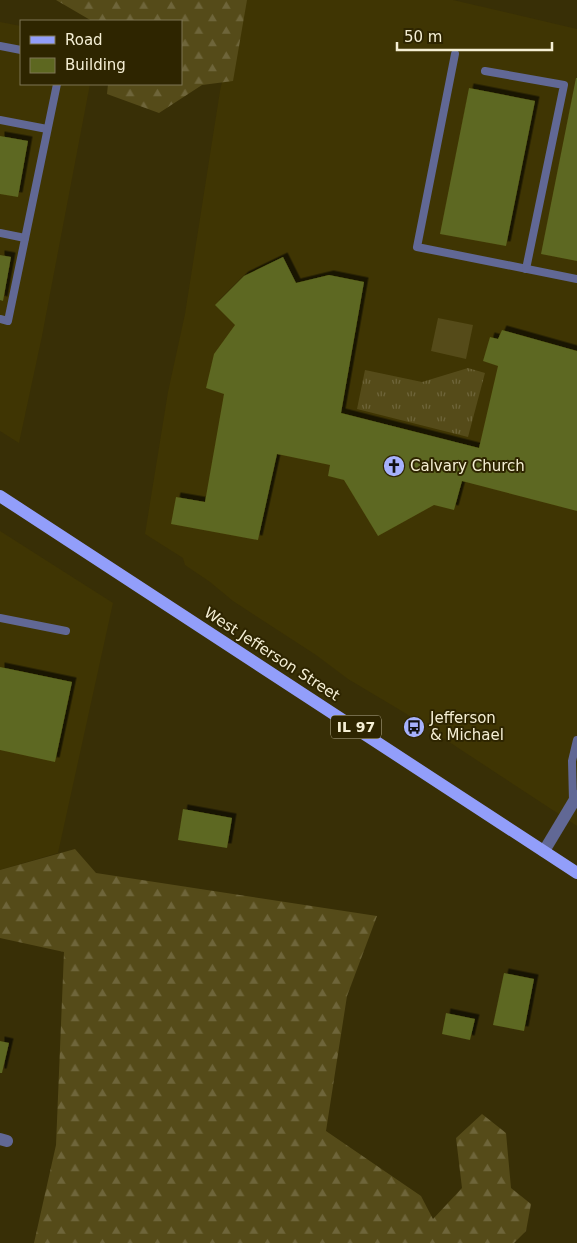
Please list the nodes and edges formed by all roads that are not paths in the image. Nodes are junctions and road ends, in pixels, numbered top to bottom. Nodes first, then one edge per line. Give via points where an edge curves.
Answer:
1 (0, 46) edge
2 (20, 50) edge
3 (455, 54) dead end
4 (485, 71) dead end
5 (57, 85) edge
6 (0, 120) edge
7 (47, 129) junction
8 (0, 233) edge
9 (25, 238) junction
10 (526, 269) junction
11 (577, 279) edge
12 (0, 319) edge
13 (0, 496) edge
14 (0, 618) edge
15 (66, 631) dead end
16 (577, 740) edge
17 (575, 799) edge
18 (544, 851) junction
19 (577, 872) edge

1 - 2 lane
3 - 10 lane via 417,247
4 - 10 lane via 564,85
5 - 7 lane
6 - 7 lane
7 - 9 lane
8 - 9 lane
9 - 12 lane via 8,320
10 - 11 lane
13 - 18 main road, West Jefferson Street / IL 97
14 - 15 lane
16 - 17 lane via 572,761
17 - 18 street
18 - 19 main road, West Jefferson Street / IL 97

